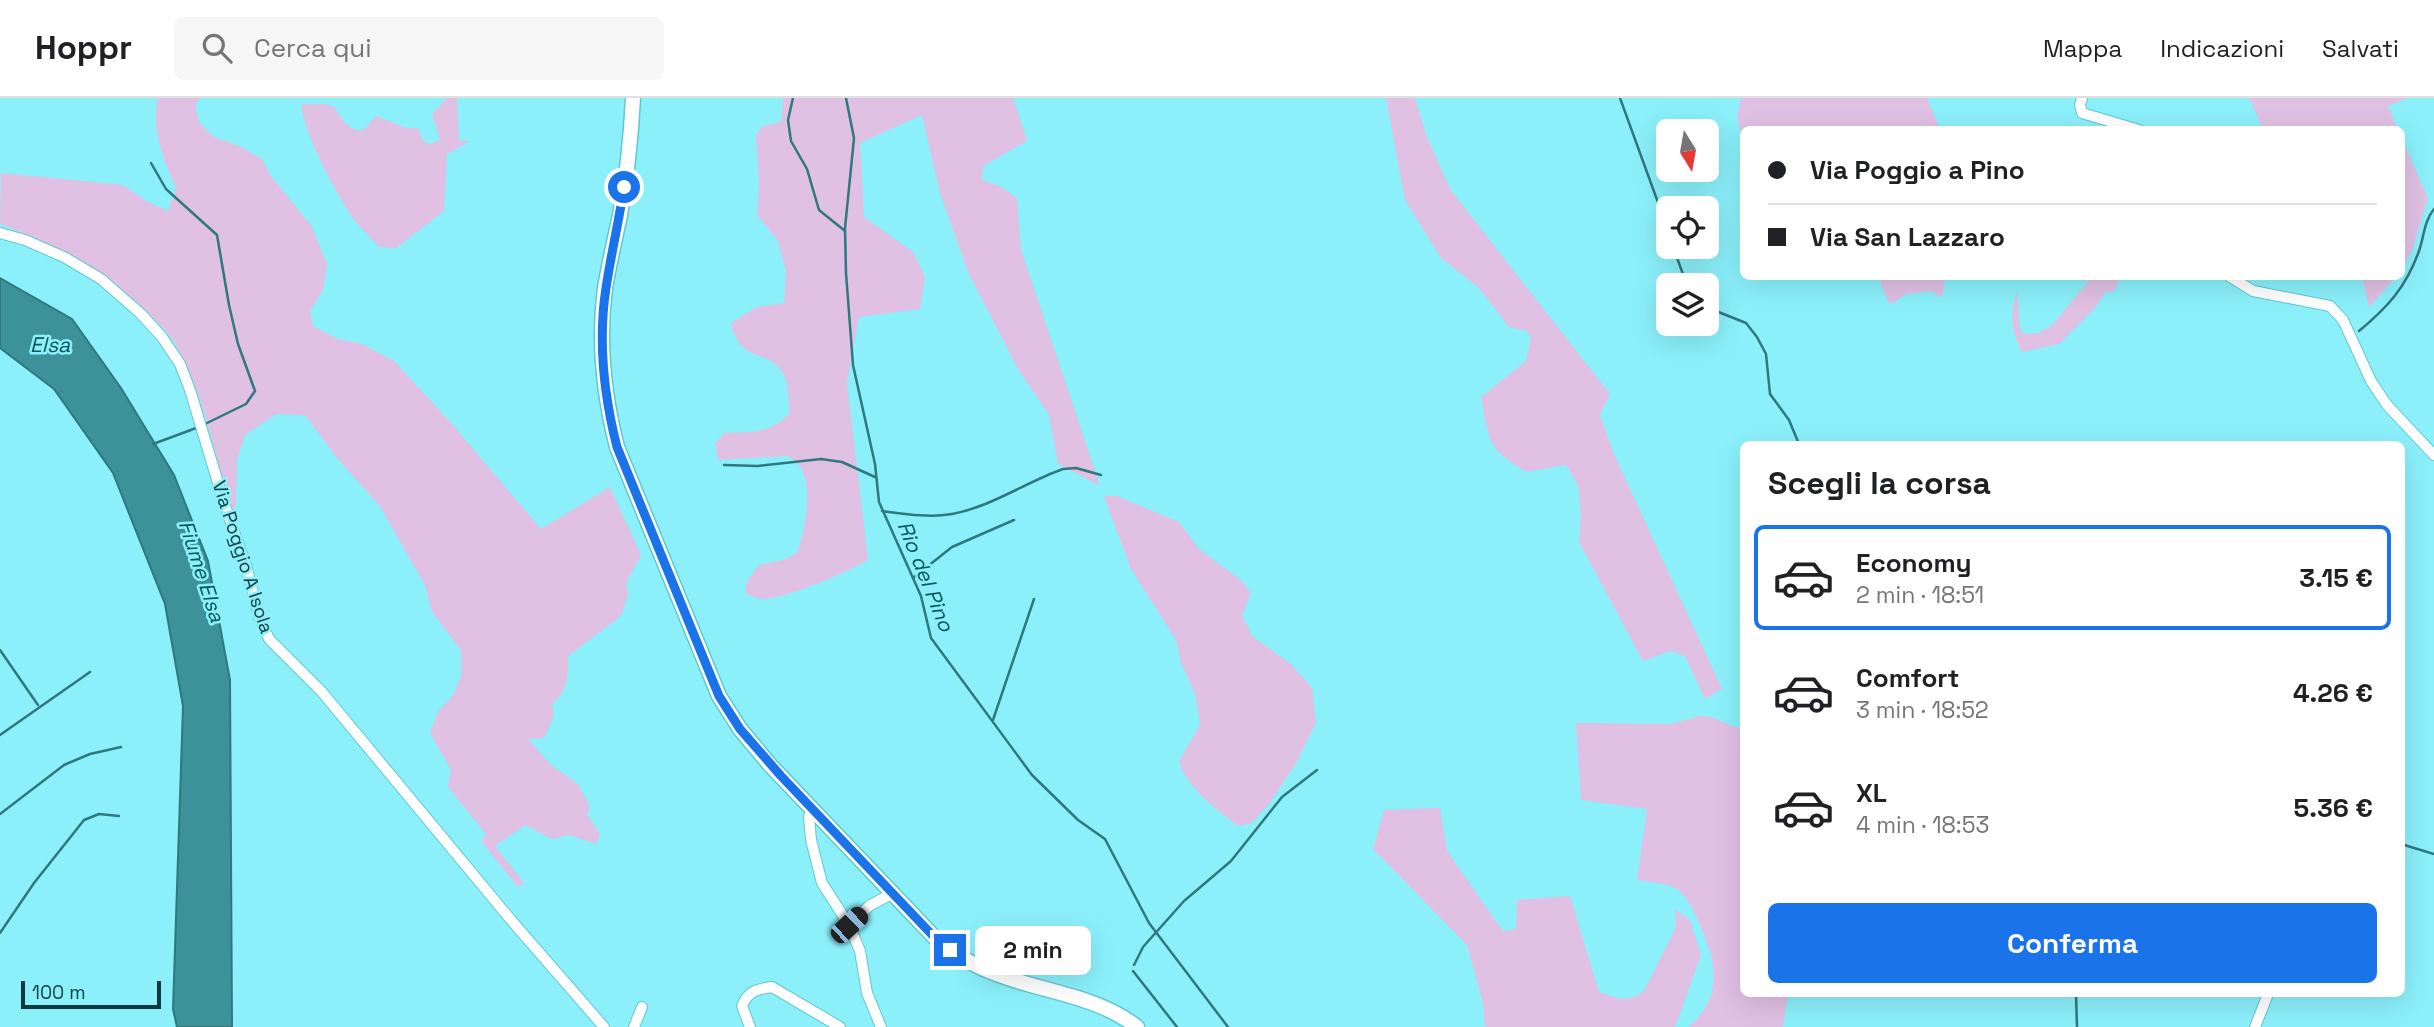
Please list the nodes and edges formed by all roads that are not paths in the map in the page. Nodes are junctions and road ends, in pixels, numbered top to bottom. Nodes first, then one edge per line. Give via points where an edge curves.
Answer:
1 (634, 98) edge
2 (2082, 98) edge
3 (2125, 126) edge
4 (0, 233) edge
5 (2235, 280) edge
6 (2434, 455) edge
7 (812, 810) junction
8 (893, 893) junction
9 (849, 925) junction
10 (2267, 997) edge
11 (642, 1007) dead end
12 (604, 1027) edge
13 (634, 1027) edge
14 (750, 1027) edge
15 (840, 1027) edge
16 (881, 1027) edge
17 (1137, 1027) edge
18 (2255, 1027) edge

1 - 7 street via 605,290 603,362 610,422 719,696 740,729
2 - 3 street via 2082,113
4 - 12 street, Via Poggio A Isola via 64,257 101,279 162,337 180,364 270,639 322,692
5 - 6 street via 2253,291 2330,306 2343,320 2387,405
7 - 8 street
7 - 9 street via 811,840 822,883
8 - 9 street via 869,906
8 - 17 street via 961,959 1000,976 1100,1006
9 - 16 street
10 - 18 street
11 - 13 street
14 - 15 street via 743,1006 746,997 772,987

